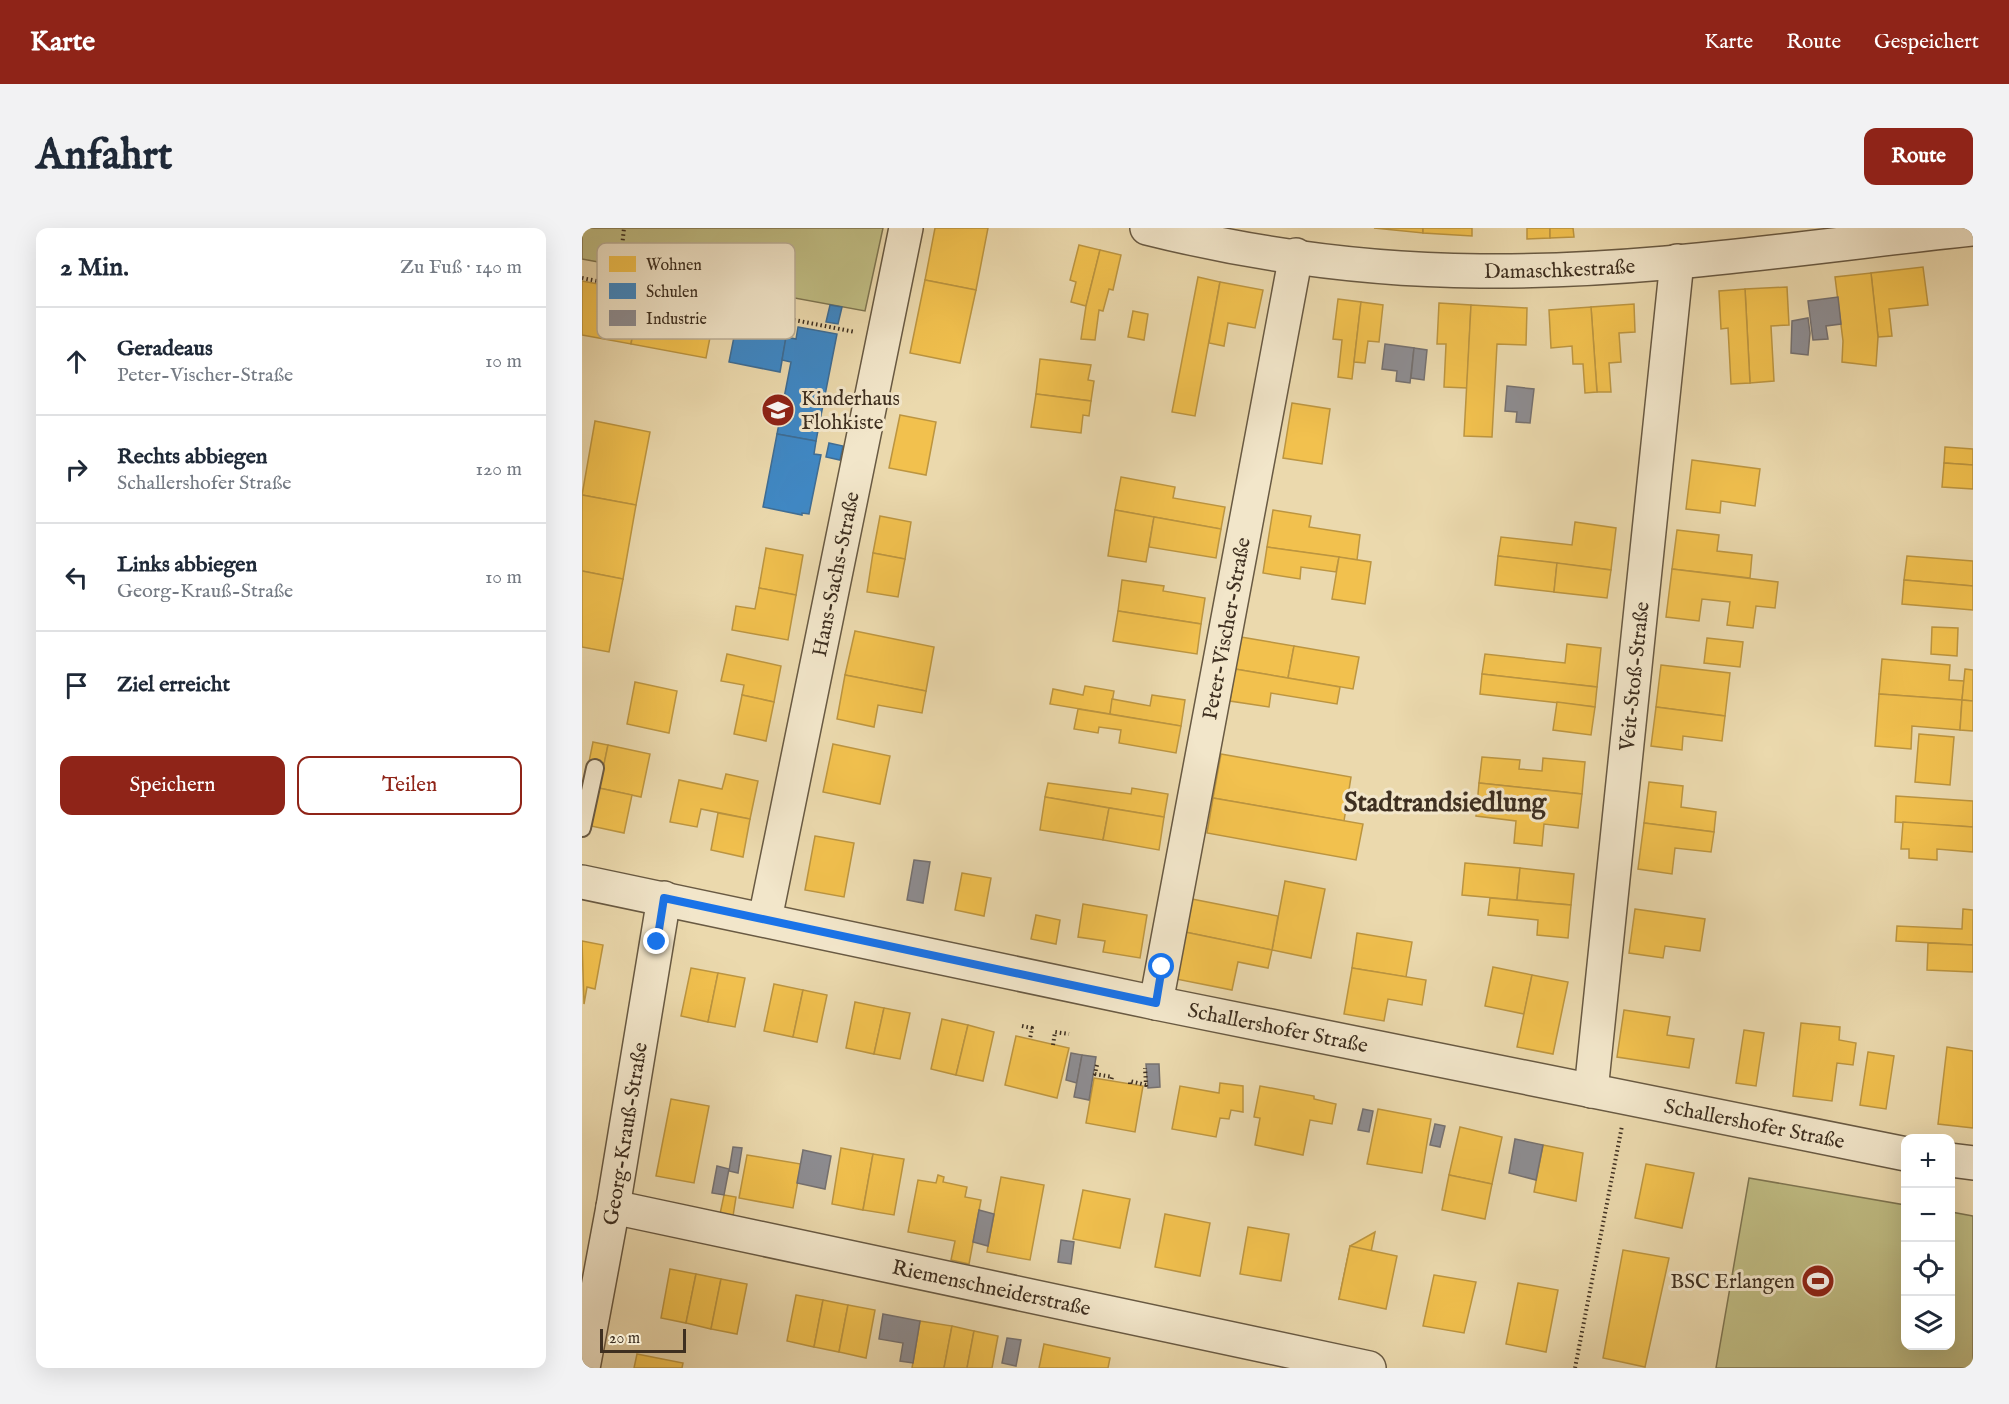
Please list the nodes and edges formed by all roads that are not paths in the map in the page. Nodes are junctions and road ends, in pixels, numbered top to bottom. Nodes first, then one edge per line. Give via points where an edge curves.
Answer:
1 (906, 228) edge
2 (1147, 228) edge
3 (1973, 229) edge
4 (1869, 234) edge
5 (1296, 255) junction
6 (1677, 261) junction
7 (596, 768) dead end
8 (582, 828) edge
9 (582, 882) edge
10 (664, 898) junction
11 (765, 919) junction
12 (1156, 1003) junction
13 (1591, 1091) junction
14 (1901, 1153) edge
15 (1955, 1161) edge
16 (1973, 1163) edge
17 (613, 1208) junction
18 (583, 1368) edge
19 (1369, 1368) edge

1 - 11 street, Hans-Sachs-Straße
2 - 5 street, Damaschkestraße
3 - 4 street, Damaschkestraße
4 - 6 street, Damaschkestraße
5 - 6 street, Damaschkestraße via 1386,267 1480,271
5 - 12 street, Peter-Vischer-Straße
6 - 13 street, Veit-Stoß-Straße
7 - 8 lane
9 - 10 street, Schallershofer Straße
10 - 11 street, Schallershofer Straße
10 - 17 street, Georg-Krauß-Straße
11 - 12 street, Schallershofer Straße
12 - 13 street, Schallershofer Straße
13 - 14 street, Schallershofer Straße
15 - 16 street
17 - 18 street, Georg-Krauß-Straße
17 - 19 street, Riemenschneiderstraße

